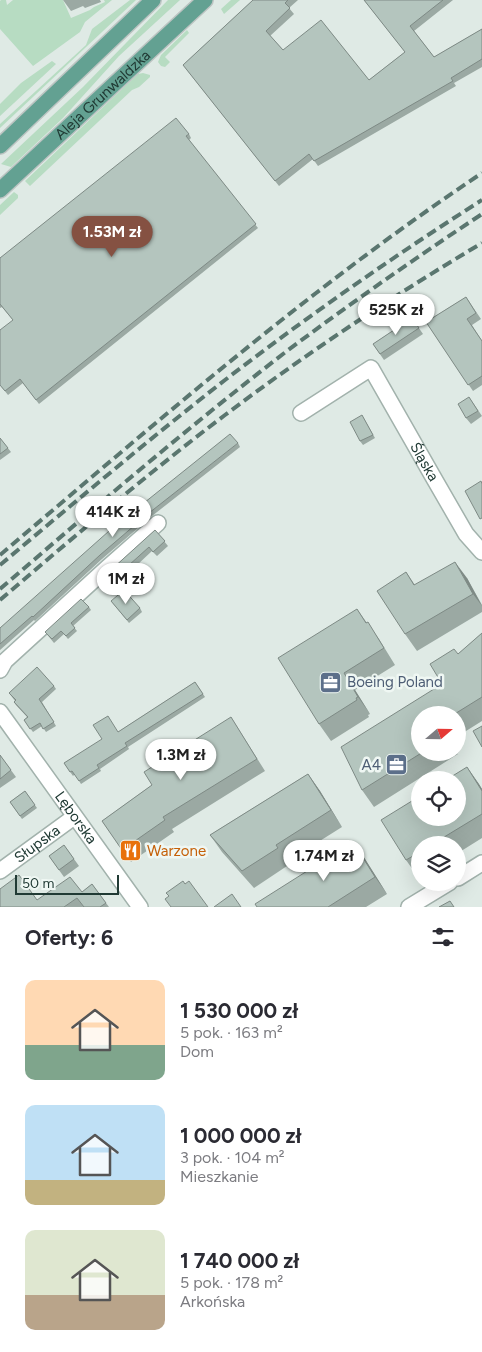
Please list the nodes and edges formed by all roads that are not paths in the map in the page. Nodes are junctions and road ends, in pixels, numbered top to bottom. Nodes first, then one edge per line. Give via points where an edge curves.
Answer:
1 (153, 0) edge
2 (203, 1) edge
3 (0, 146) edge
4 (0, 190) edge
5 (301, 413) dead end
6 (158, 523) dead end
7 (482, 552) edge
8 (0, 670) edge
9 (0, 712) edge
10 (74, 817) junction
11 (482, 863) edge
12 (0, 871) edge
13 (466, 873) edge
14 (435, 891) edge
15 (140, 907) edge
16 (409, 907) edge

1 - 3 main road
2 - 4 main road, Aleja Grunwaldzka
5 - 7 street, Śląska via 371,368 466,534
6 - 8 street via 5,661
9 - 10 street, Lęborska
10 - 12 street, Słupska
10 - 15 street, Lęborska
11 - 13 street
14 - 16 street

